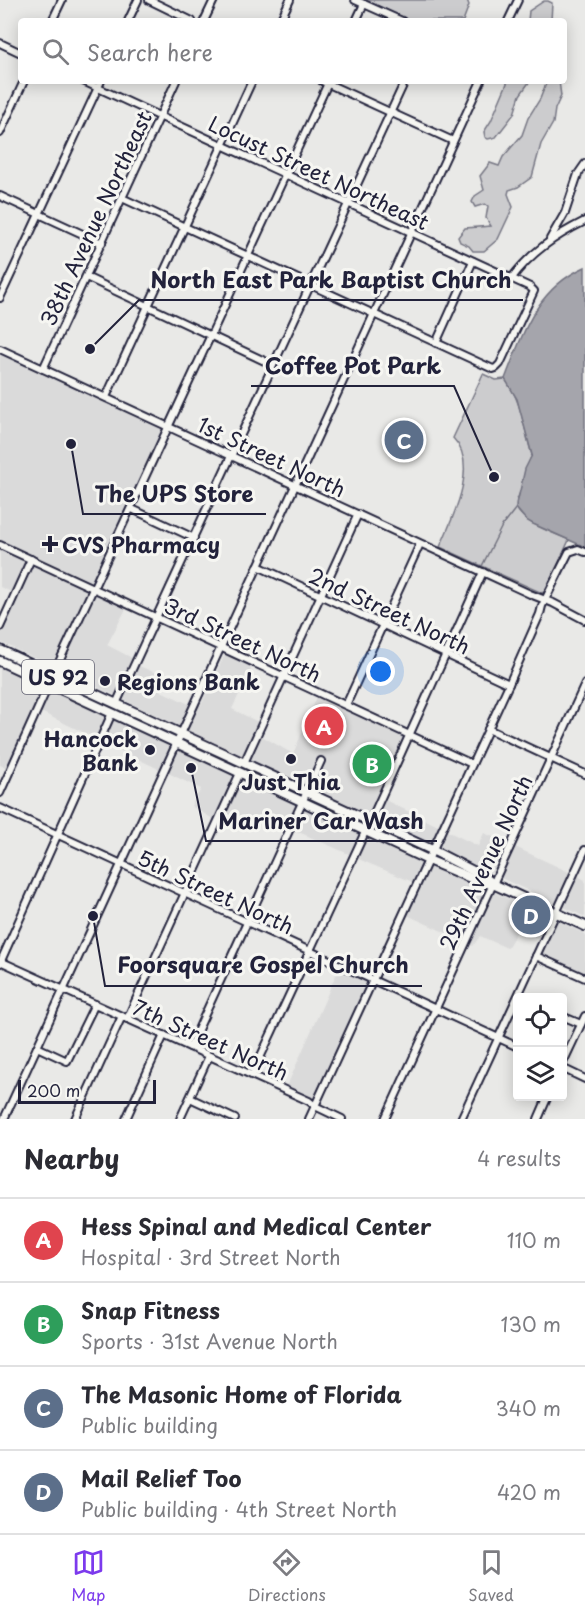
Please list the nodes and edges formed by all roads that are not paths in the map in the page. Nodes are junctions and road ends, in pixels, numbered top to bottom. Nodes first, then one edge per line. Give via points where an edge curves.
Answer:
1 (62, 0) edge
2 (138, 0) edge
3 (149, 0) edge
4 (214, 0) edge
5 (290, 0) edge
6 (355, 0) edge
7 (518, 0) edge
8 (364, 4) junction
9 (53, 18) edge
10 (129, 18) edge
11 (186, 18) edge
12 (205, 18) edge
13 (281, 18) edge
14 (357, 18) edge
15 (395, 18) edge
16 (509, 18) edge
17 (0, 43) edge
18 (18, 52) edge
19 (23, 84) edge
20 (89, 84) edge
21 (100, 84) edge
22 (175, 84) edge
23 (251, 84) edge
24 (325, 84) edge
25 (330, 84) edge
26 (404, 84) edge
27 (480, 84) edge
28 (98, 88) junction
29 (390, 113) junction
30 (160, 117) junction
31 (0, 133) edge
32 (453, 141) junction
33 (223, 146) junction
34 (585, 164) edge
35 (285, 174) junction
36 (0, 196) edge
37 (122, 198) junction
38 (348, 203) junction
39 (39, 214) junction
40 (585, 221) edge
41 (185, 226) junction
42 (411, 232) junction
43 (550, 240) junction
44 (102, 243) junction
45 (248, 256) junction
46 (473, 261) junction
47 (86, 277) junction
48 (511, 279) junction
49 (310, 285) junction
50 (0, 298) edge
51 (148, 306) junction
52 (373, 314) junction
53 (211, 336) junction
54 (436, 343) junction
55 (0, 349) edge
56 (273, 365) junction
57 (43, 369) junction
58 (106, 397) junction
59 (169, 426) junction
60 (231, 456) junction
61 (295, 485) junction
62 (132, 509) junction
63 (358, 514) junction
64 (194, 538) junction
65 (420, 544) junction
66 (0, 545) edge
67 (585, 552) edge
68 (31, 559) junction
69 (258, 566) junction
70 (483, 572) junction
71 (94, 588) junction
72 (320, 595) junction
73 (546, 602) junction
74 (157, 617) junction
75 (585, 620) edge
76 (383, 625) junction
77 (0, 627) edge
78 (221, 647) junction
79 (0, 650) edge
80 (446, 654) junction
81 (0, 655) edge
82 (0, 662) edge
83 (28, 663) junction
84 (53, 675) junction
85 (284, 676) junction
86 (49, 684) junction
87 (509, 684) junction
88 (585, 684) edge
89 (116, 704) junction
90 (346, 705) junction
91 (112, 713) junction
92 (488, 729) junction
93 (181, 734) junction
94 (409, 734) junction
95 (176, 743) junction
96 (551, 758) junction
97 (321, 761) dead end
98 (244, 763) junction
99 (472, 764) junction
100 (240, 773) junction
101 (585, 774) edge
102 (274, 777) junction
103 (307, 792) junction
104 (0, 793) edge
105 (302, 801) junction
106 (0, 808) edge
107 (333, 816) junction
108 (370, 822) junction
109 (366, 831) junction
110 (58, 834) junction
111 (432, 850) junction
112 (585, 850) edge
113 (428, 860) junction
114 (120, 865) junction
115 (493, 884) junction
116 (185, 894) junction
117 (556, 913) junction
118 (246, 922) junction
119 (585, 926) edge
120 (308, 952) junction
121 (536, 956) junction
122 (0, 962) edge
123 (585, 978) edge
124 (373, 980) junction
125 (63, 989) junction
126 (522, 993) edge
127 (94, 1004) junction
128 (435, 1009) junction
129 (513, 1011) edge
130 (585, 1016) edge
131 (124, 1017) junction
132 (567, 1018) edge
133 (581, 1024) junction
134 (164, 1035) junction
135 (499, 1038) junction
136 (513, 1045) edge
137 (37, 1047) junction
138 (189, 1047) junction
139 (567, 1055) edge
140 (209, 1056) junction
141 (567, 1069) edge
142 (252, 1075) junction
143 (585, 1079) edge
144 (190, 1098) junction
145 (546, 1101) edge
146 (315, 1106) junction
147 (4, 1119) edge
148 (75, 1119) edge
149 (126, 1119) edge
150 (180, 1119) edge
151 (236, 1119) edge
152 (309, 1119) edge
153 (342, 1119) edge
154 (385, 1119) edge
155 (461, 1119) edge
156 (538, 1119) edge

1 - 9 street
2 - 10 street
3 - 11 street
4 - 12 street
5 - 13 street
6 - 8 street
7 - 16 street
8 - 14 street
8 - 15 street
17 - 18 street
19 - 31 street
20 - 28 street, Locust Street Northeast
21 - 28 street
22 - 30 street, 38th Avenue Northeast
23 - 33 street
24 - 35 street
25 - 29 street
26 - 29 street
27 - 32 street
28 - 30 street, Locust Street Northeast
28 - 39 street
29 - 32 street
29 - 38 street
30 - 33 street, Locust Street Northeast
30 - 37 street, 38th Avenue Northeast
32 - 42 street
33 - 35 street, Locust Street Northeast
33 - 41 street
34 - 43 street
35 - 38 street, Locust Street Northeast
35 - 45 street
36 - 39 street
37 - 41 street
37 - 44 street, 38th Avenue Northeast
38 - 42 street, Locust Street Northeast
38 - 49 street
39 - 44 street
39 - 50 street
40 - 43 street
41 - 45 street
41 - 51 street
42 - 46 street, Locust Street Northeast
42 - 52 street
43 - 48 street
44 - 47 street, 38th Avenue Northeast
45 - 49 street
45 - 53 street
46 - 48 street, Locust Street Northeast
46 - 54 street
47 - 51 street
47 - 57 street, 38th Avenue Northeast
48 - 54 street, Locust Street Northeast via 533,289 499,367 489,368
49 - 52 street
49 - 56 street
51 - 53 street
51 - 58 street
52 - 54 street
52 - 61 street
53 - 56 street
53 - 59 street
55 - 57 street, 1st Street North
56 - 60 street
57 - 58 street, 1st Street North
58 - 59 street, 1st Street North
59 - 60 street, 1st Street North
59 - 62 street
60 - 61 street, 1st Street North
60 - 64 street
61 - 63 street, 1st Street North
61 - 69 street
62 - 64 street
62 - 71 street
63 - 65 street, 1st Street North
63 - 72 street
64 - 74 street
65 - 70 street, 1st Street North
65 - 76 street
66 - 68 street, 3rd Street North
67 - 73 street via 568,552
68 - 71 street, 3rd Street North
68 - 77 street
69 - 72 street, 2nd Street North
69 - 78 street
70 - 73 street, 1st Street North
70 - 80 street
71 - 74 street, 3rd Street North
71 - 84 street
72 - 76 street, 2nd Street North
72 - 85 street
73 - 75 street, 1st Street North
73 - 87 street
74 - 78 street, 3rd Street North
74 - 89 street
76 - 80 street, 2nd Street North
76 - 90 street
78 - 85 street, 3rd Street North
78 - 93 street
79 - 83 main road, US 92
80 - 87 street, 2nd Street North
80 - 94 street
81 - 83 main road via 22,665
82 - 86 main road, US 92
83 - 84 main road, US 92
84 - 89 main road, US 92
85 - 90 street, 3rd Street North
85 - 98 street
86 - 89 main road via 55,682 110,706
86 - 91 main road, US 92
86 - 104 street
87 - 92 street
88 - 96 street, 29th Avenue North
89 - 93 main road, US 92
90 - 94 street, 3rd Street North
91 - 95 main road, US 92
91 - 110 street
92 - 96 street
92 - 99 street
93 - 95 street
93 - 98 main road, US 92
94 - 99 street, 3rd Street North
94 - 108 street
95 - 100 main road, US 92
95 - 114 street
96 - 101 street
96 - 115 street, 29th Avenue North
97 - 103 street
98 - 102 main road, US 92
99 - 111 street
100 - 102 main road via 246,770 265,778
100 - 105 main road, US 92
100 - 116 street
102 - 103 main road, US 92
103 - 105 street
103 - 108 main road, US 92
105 - 107 main road, US 92
105 - 118 street
106 - 110 street, 5th Street North
107 - 108 main road via 341,814 363,824
107 - 109 main road, US 92
108 - 111 main road, US 92
109 - 113 main road, US 92
109 - 120 street
110 - 114 street, 5th Street North
110 - 122 street
111 - 113 street
111 - 115 main road, US 92
112 - 117 street
113 - 115 main road, US 92
113 - 124 street
114 - 116 street, 5th Street North
114 - 125 street
115 - 117 main road, US 92
115 - 128 street, 29th Avenue North
116 - 118 street, 5th Street North
116 - 131 street
117 - 119 main road, US 92
117 - 121 street
118 - 120 street, 5th Street North
118 - 138 street
120 - 124 street, 5th Street North
120 - 142 street
121 - 123 street
121 - 126 street
122 - 125 street, 7th Street North
124 - 128 street, 5th Street North
124 - 146 street
125 - 127 street, 7th Street North
125 - 137 street
127 - 131 street, 7th Street North
127 - 137 street via 67,1061
128 - 135 street, 5th Street North
128 - 154 street, 29th Avenue North
129 - 135 street
130 - 133 street
131 - 134 street, 7th Street North
131 - 148 street
132 - 133 street
133 - 139 street
134 - 138 street, 7th Street North
134 - 149 street
135 - 136 street, 5th Street North
135 - 155 street
137 - 147 street
138 - 140 street, 7th Street North
140 - 142 street, 7th Street North
140 - 144 street
141 - 143 street
142 - 146 street, 7th Street North
144 - 150 street
144 - 151 street
145 - 156 street
146 - 152 street
146 - 153 street, 7th Street North

